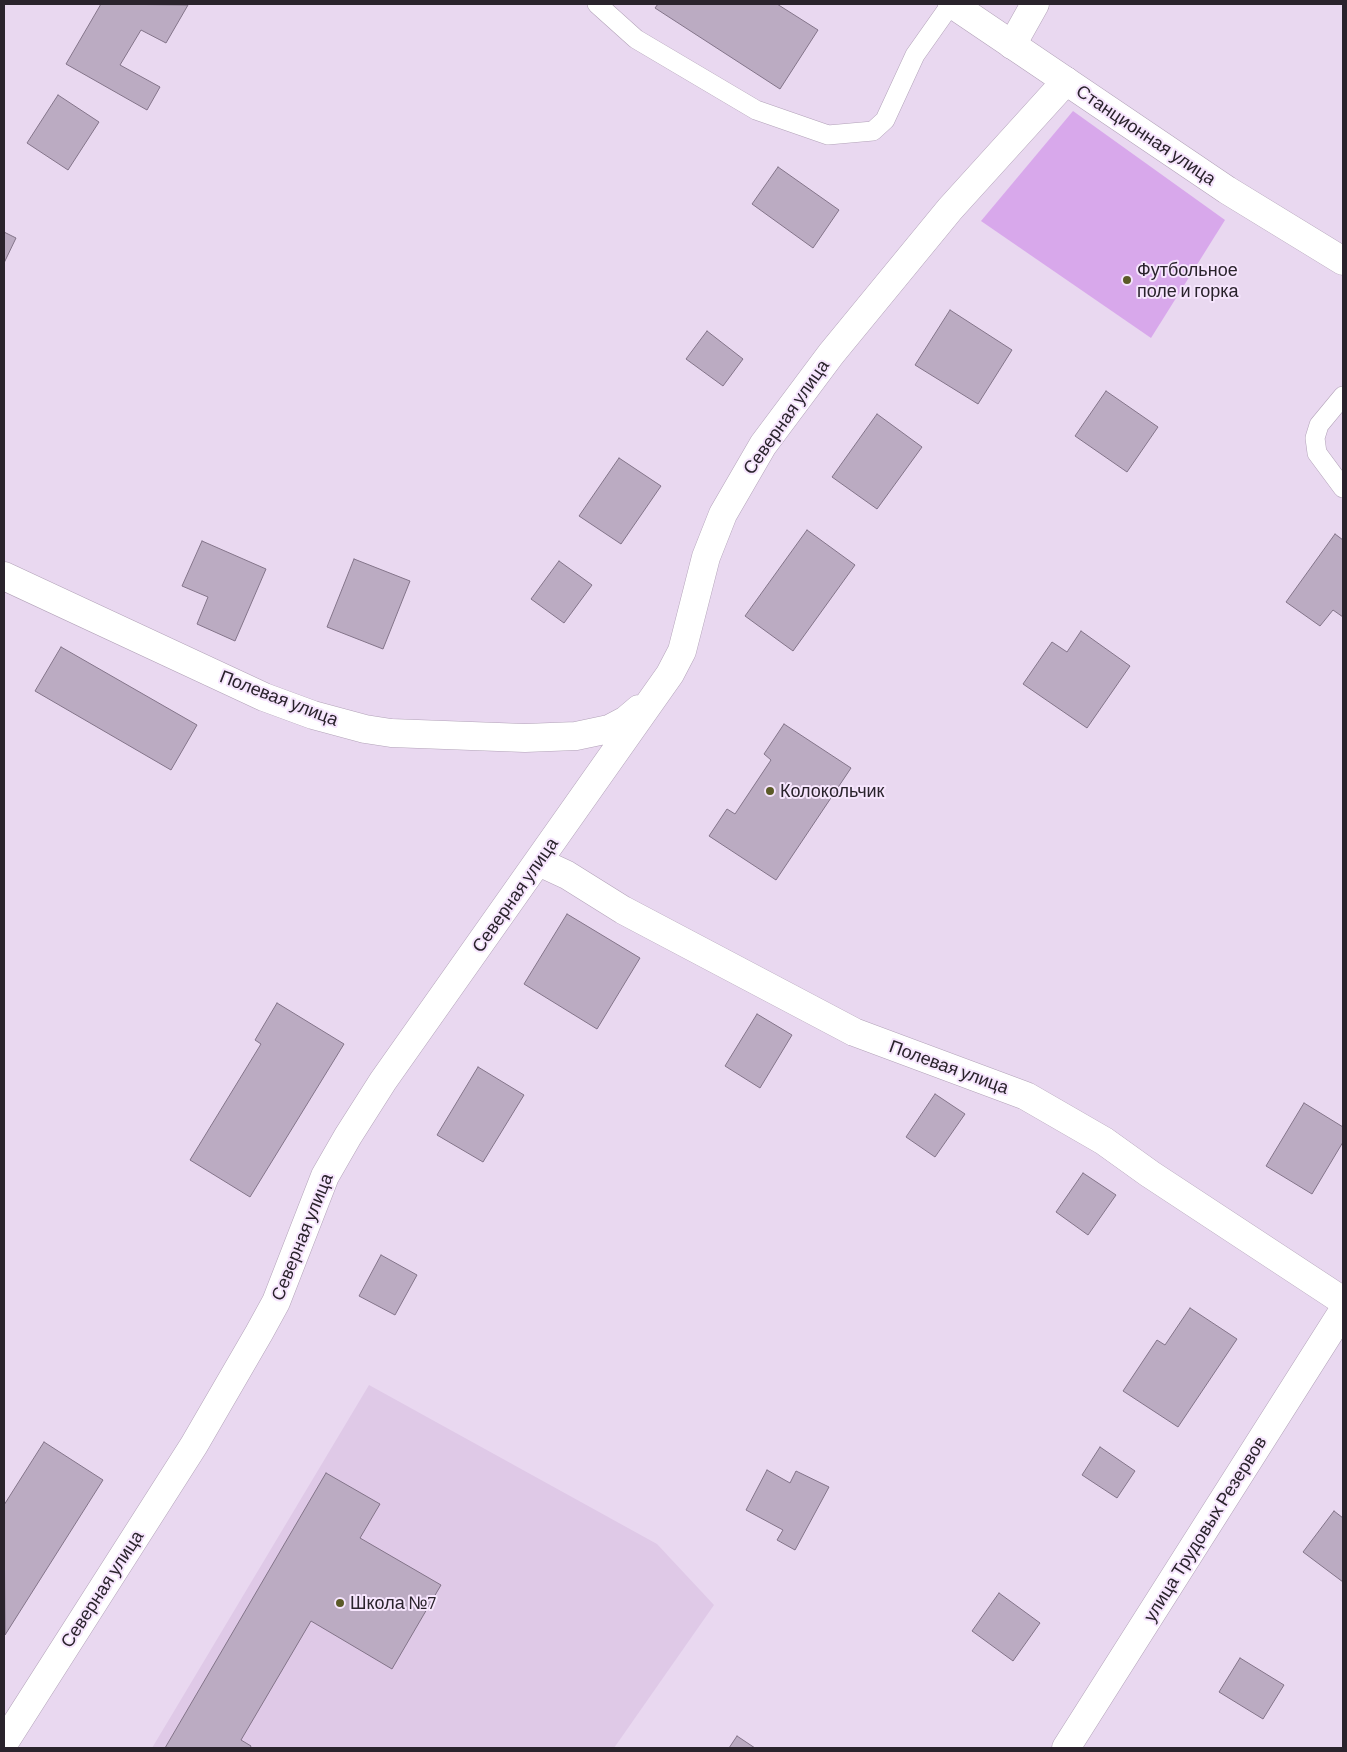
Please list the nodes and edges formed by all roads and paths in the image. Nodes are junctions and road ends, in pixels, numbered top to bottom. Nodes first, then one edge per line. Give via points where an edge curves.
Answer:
1 (598, 4) edge
2 (951, 4) edge
3 (1035, 4) edge
4 (1012, 45) junction
5 (1066, 81) junction
6 (1343, 261) edge
7 (1343, 396) edge
8 (1343, 488) edge
9 (4, 576) edge
10 (654, 696) junction
11 (538, 862) junction
12 (1343, 1301) edge
13 (1343, 1311) edge
14 (4, 1743) edge
15 (1066, 1748) edge

1 - 2 lane via 636,39 756,110 828,135 873,131 885,120 915,55
2 - 4 street, Станционная улица
3 - 4 street
4 - 5 street, Станционная улица
5 - 6 street, Станционная улица via 1227,190
5 - 10 street, Северная улица via 944,217 831,354 763,445 723,514 706,557 682,651
7 - 8 lane via 1319,425 1315,438 1317,453
9 - 10 street, Полевая улица via 264,697 365,729 391,733 525,738 576,736 609,729 626,720
10 - 11 street, Северная улица
11 - 12 street, Полевая улица via 854,1032 1026,1096 1104,1141
11 - 14 street, Северная улица via 383,1081 348,1136 325,1176 276,1302 259,1333 194,1446
13 - 15 street, улица Трудовых Резервов

